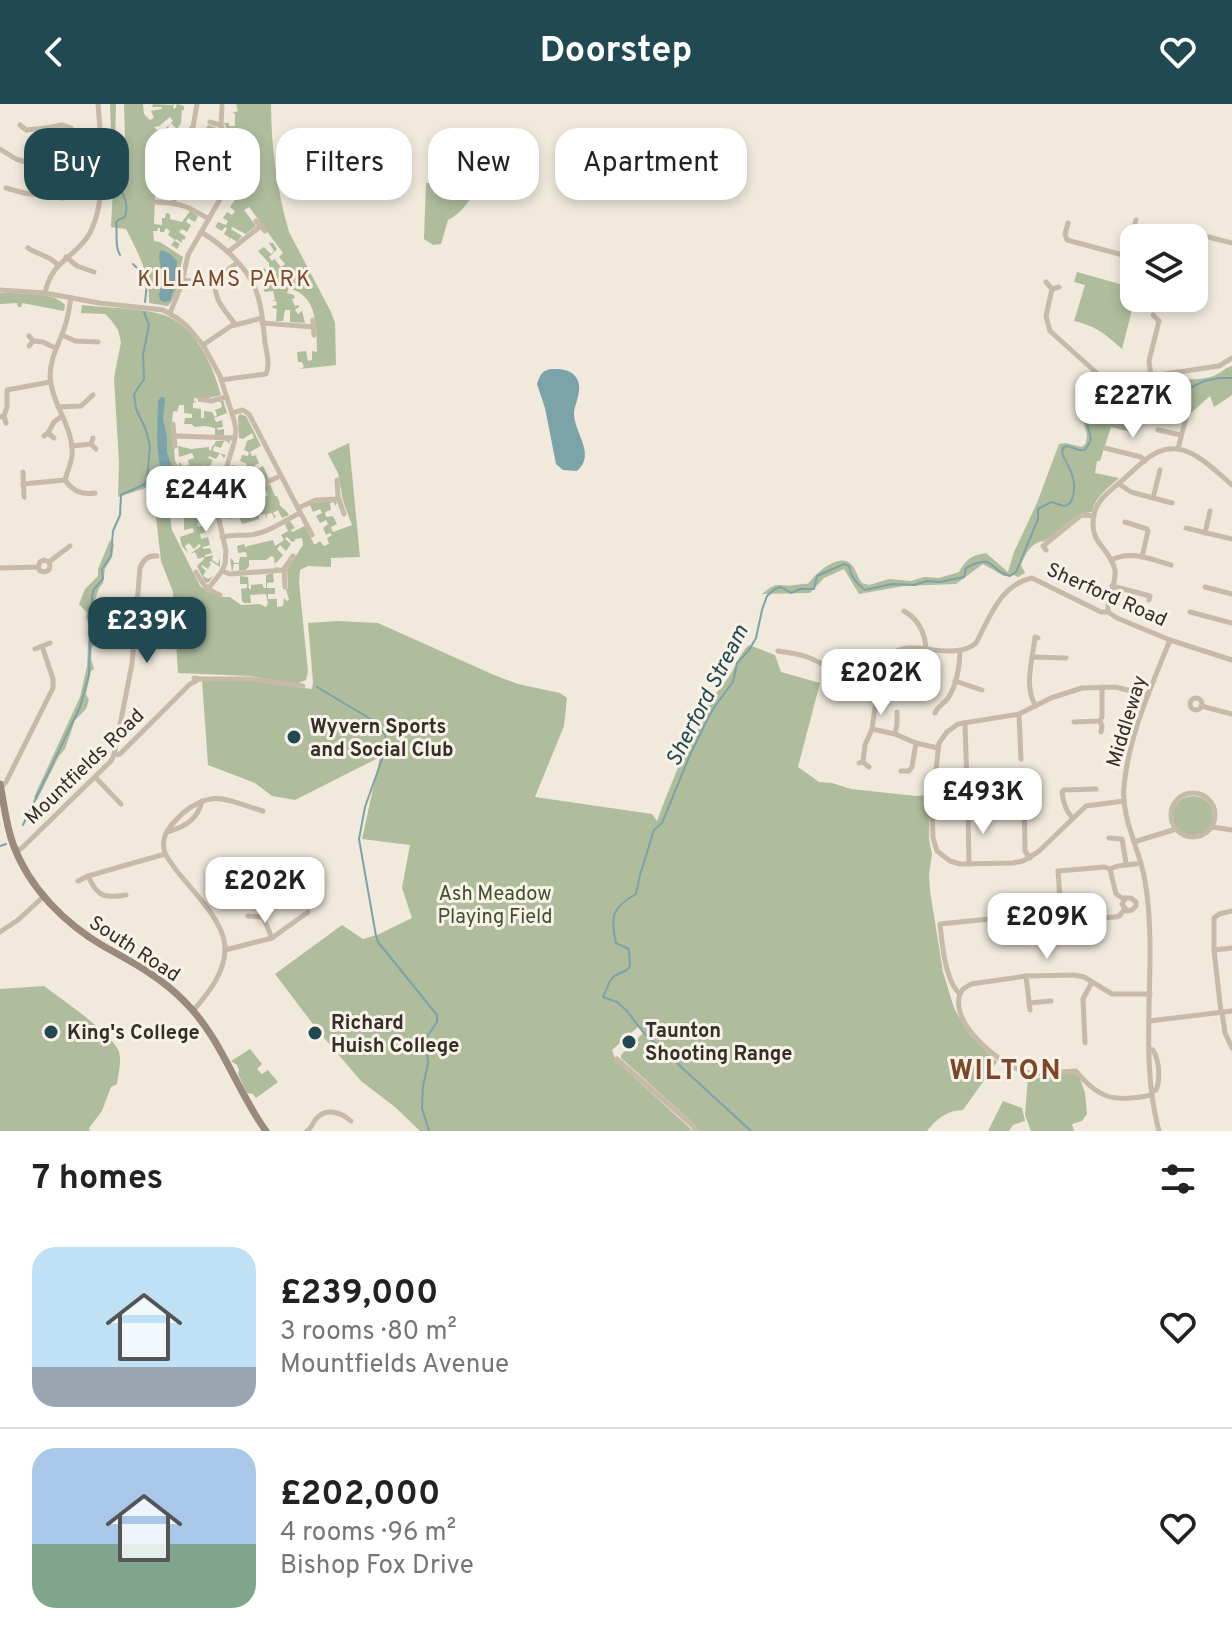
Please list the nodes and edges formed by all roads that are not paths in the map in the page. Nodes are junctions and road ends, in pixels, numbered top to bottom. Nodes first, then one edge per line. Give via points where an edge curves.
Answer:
1 (98, 104) edge
2 (197, 104) edge
3 (222, 106) dead end
4 (210, 122) dead end
5 (20, 125) dead end
6 (220, 125) junction
7 (24, 128) edge
8 (47, 128) edge
9 (71, 128) dead end
10 (99, 128) edge
11 (192, 128) edge
12 (222, 128) edge
13 (0, 149) edge
14 (24, 161) edge
15 (6, 188) dead end
16 (24, 192) edge
17 (100, 200) edge
18 (174, 200) edge
19 (221, 200) edge
20 (155, 202) dead end
21 (174, 203) junction
22 (209, 219) junction
23 (1136, 219) dead end
24 (1068, 223) dead end
25 (1135, 224) edge
26 (261, 226) dead end
27 (201, 232) junction
28 (1208, 237) edge
29 (1232, 243) edge
30 (28, 248) dead end
31 (228, 252) junction
32 (1120, 255) edge
33 (66, 257) junction
34 (237, 263) junction
35 (58, 265) junction
36 (94, 272) dead end
37 (182, 280) junction
38 (1046, 282) dead end
39 (215, 284) junction
40 (0, 290) edge
41 (45, 293) junction
42 (71, 298) junction
43 (170, 313) junction
44 (1153, 315) dead end
45 (1170, 318) dead end
46 (262, 321) junction
47 (1159, 321) junction
48 (235, 324) junction
49 (62, 335) junction
50 (314, 335) dead end
51 (30, 341) dead end
52 (100, 343) dead end
53 (203, 345) junction
54 (55, 348) junction
55 (1232, 358) edge
56 (1151, 376) junction
57 (221, 380) junction
58 (51, 382) junction
59 (3, 390) edge
60 (226, 397) junction
61 (200, 399) dead end
62 (93, 406) dead end
63 (58, 407) junction
64 (232, 413) junction
65 (1187, 414) dead end
66 (62, 416) junction
67 (3, 419) edge
68 (173, 424) dead end
69 (1158, 430) dead end
70 (1181, 435) junction
71 (176, 436) junction
72 (54, 438) dead end
73 (235, 438) junction
74 (94, 443) dead end
75 (72, 446) junction
76 (175, 446) dead end
77 (1178, 449) junction
78 (1108, 451) dead end
79 (1145, 461) junction
80 (1160, 470) dead end
81 (23, 472) dead end
82 (224, 474) junction
83 (280, 476) junction
84 (65, 480) junction
85 (337, 480) dead end
86 (23, 484) junction
87 (1119, 484) junction
88 (1232, 485) edge
89 (95, 493) dead end
90 (216, 495) junction
91 (24, 497) dead end
92 (1153, 498) junction
93 (339, 499) junction
94 (1172, 503) dead end
95 (172, 508) dead end
96 (299, 510) junction
97 (1210, 511) dead end
98 (344, 514) dead end
99 (1094, 516) junction
100 (1125, 522) dead end
101 (1186, 528) dead end
102 (1205, 533) junction
103 (312, 535) dead end
104 (222, 537) junction
105 (1232, 539) edge
106 (70, 546) dead end
107 (1043, 547) dead end
108 (157, 556) dead end
109 (293, 556) dead end
110 (1142, 557) junction
111 (1111, 560) junction
112 (1171, 565) dead end
113 (0, 568) edge
114 (284, 570) junction
115 (222, 571) junction
116 (196, 572) dead end
117 (1112, 586) junction
118 (285, 587) dead end
119 (1205, 587) dead end
120 (208, 589) junction
121 (1232, 594) edge
122 (220, 595) dead end
123 (1150, 595) dead end
124 (904, 611) dead end
125 (1108, 612) junction
126 (1190, 612) dead end
127 (1232, 623) edge
128 (1038, 638) dead end
129 (1170, 640) junction
130 (50, 643) dead end
131 (42, 646) junction
132 (35, 649) dead end
133 (926, 649) junction
134 (960, 650) junction
135 (778, 651) dead end
136 (1033, 657) junction
137 (1066, 658) dead end
138 (1232, 660) edge
139 (955, 681) junction
140 (303, 686) dead end
141 (1102, 687) junction
142 (982, 690) dead end
143 (1148, 695) junction
144 (876, 701) dead end
145 (1036, 706) junction
146 (1201, 706) dead end
147 (897, 712) dead end
148 (935, 713) dead end
149 (1019, 714) junction
150 (1232, 714) edge
151 (1100, 721) junction
152 (1074, 722) dead end
153 (965, 723) junction
154 (872, 729) junction
155 (1101, 732) dead end
156 (895, 734) junction
157 (118, 739) junction
158 (916, 743) junction
159 (129, 745) junction
160 (938, 748) junction
161 (114, 755) junction
162 (1021, 759) dead end
163 (869, 767) dead end
164 (901, 771) dead end
165 (95, 777) junction
166 (967, 785) dead end
167 (0, 786) edge
168 (1096, 789) dead end
169 (1024, 790) dead end
170 (202, 800) junction
171 (1124, 801) junction
172 (121, 804) dead end
173 (968, 810) dead end
174 (258, 812) dead end
175 (1072, 817) junction
176 (4, 820) edge
177 (1212, 827) junction
178 (1176, 829) junction
179 (1232, 830) edge
180 (166, 833) junction
181 (1109, 838) dead end
182 (1134, 842) junction
183 (16, 852) junction
184 (165, 854) junction
185 (1030, 858) junction
186 (1141, 863) junction
187 (969, 864) junction
188 (1123, 865) junction
189 (1110, 869) junction
190 (88, 876) junction
191 (78, 881) dead end
192 (121, 894) dead end
193 (44, 896) junction
194 (276, 898) dead end
195 (1125, 899) junction
196 (1147, 903) junction
197 (1136, 904) junction
198 (1125, 909) junction
199 (1232, 911) edge
200 (308, 912) dead end
201 (1039, 914) dead end
202 (248, 916) dead end
203 (263, 917) junction
204 (0, 932) edge
205 (272, 938) junction
206 (1232, 948) edge
207 (225, 950) junction
208 (1214, 950) junction
209 (1026, 976) junction
210 (1092, 982) junction
211 (960, 994) junction
212 (1150, 994) junction
213 (1051, 1001) dead end
214 (193, 1011) junction
215 (1232, 1011) edge
216 (1222, 1012) junction
217 (1149, 1021) junction
218 (1085, 1043) dead end
219 (1232, 1048) edge
220 (617, 1059) dead end
221 (1152, 1093) junction
222 (350, 1117) dead end
223 (266, 1131) edge
224 (307, 1131) edge
225 (695, 1131) edge
226 (1159, 1131) edge

1 - 10 street
2 - 11 street
3 - 6 street
4 - 6 street
5 - 7 street
6 - 12 street
8 - 9 street
13 - 14 street
15 - 16 street
17 - 33 street via 85,239
18 - 21 street
19 - 22 street
20 - 21 street
21 - 22 street
22 - 27 street
23 - 25 street
24 - 32 street via 1067,240
26 - 31 street
27 - 31 street
27 - 37 street
28 - 29 street
30 - 35 street
31 - 34 street
33 - 35 street
33 - 36 street
34 - 39 street
34 - 46 street via 253,284
35 - 41 street
37 - 39 street
37 - 43 street
38 - 56 street via 1056,288 1046,316 1053,335 1107,380
39 - 48 street via 217,301
40 - 41 street
41 - 42 street
42 - 43 street
42 - 49 street
43 - 53 street
44 - 47 street
45 - 47 street
46 - 48 street
46 - 50 street via 314,323
46 - 57 street via 267,373
47 - 56 street via 1149,361
48 - 53 street
49 - 52 street
49 - 54 street
51 - 54 street
53 - 57 street
54 - 58 street
55 - 56 street via 1219,366
57 - 60 street
58 - 59 street
58 - 63 street
59 - 67 street
60 - 61 street
60 - 64 street
62 - 63 street via 91,398 81,406
63 - 66 street
64 - 73 street
64 - 83 street via 249,414
65 - 70 street
66 - 72 street via 46,434
66 - 75 street
68 - 71 street
69 - 70 street
70 - 77 street
71 - 73 street
71 - 76 street
73 - 82 street
74 - 75 street
75 - 84 street
77 - 79 street via 1158,452
77 - 88 street via 1195,455
78 - 79 street
79 - 87 street
80 - 92 street
81 - 86 street
82 - 83 street via 232,493
82 - 90 street via 216,481
83 - 96 street
84 - 86 street
84 - 89 street via 72,492
85 - 93 street
86 - 91 street
87 - 92 street
87 - 99 street via 1101,500
90 - 95 street via 196,497 179,486
90 - 104 street
92 - 94 street
93 - 96 street via 311,501
93 - 98 street
96 - 103 street
96 - 104 street via 265,531
97 - 102 street
99 - 107 street via 1080,516
99 - 111 street via 1096,540
100 - 110 street via 1148,531
101 - 102 street
102 - 105 street
104 - 115 street
106 - 113 street via 38,567
108 - 157 street via 145,559 140,568 132,664
109 - 114 street
110 - 111 street
110 - 112 street
111 - 117 street
114 - 115 street
114 - 118 street
115 - 120 street
116 - 120 street
117 - 123 street
117 - 125 street
119 - 121 street
120 - 122 street
124 - 133 street via 920,626
125 - 129 street, Sherford Road
125 - 134 street, Sherford Road via 1027,579 1004,593 973,646
126 - 127 street
128 - 136 street
129 - 138 street, Sherford Road
129 - 143 street, Middleway
130 - 131 street
131 - 132 street
131 - 167 street via 53,688
133 - 134 street
133 - 135 street via 900,650 855,680 814,659
134 - 139 street
136 - 137 street
136 - 145 street via 1029,688
139 - 142 street
139 - 148 street
140 - 159 street, Mountfields Road via 194,678
141 - 143 street
141 - 145 street via 1067,692
141 - 151 street
143 - 171 street, Middleway via 1129,757
144 - 154 street
145 - 149 street
146 - 150 street
147 - 156 street
149 - 153 street
149 - 162 street
151 - 152 street
151 - 155 street
153 - 160 street via 947,732
153 - 166 street
154 - 156 street
154 - 163 street via 861,763
156 - 158 street
157 - 159 street
157 - 161 street
158 - 160 street
158 - 164 street via 912,772
159 - 161 street, Mountfields Road
160 - 187 street via 933,838 937,851 950,861
161 - 165 street, Mountfields Road
165 - 172 street
165 - 183 street, Mountfields Road
167 - 176 main road, South Road
168 - 175 street via 1062,792
169 - 185 street via 1025,851
170 - 174 street via 219,798
170 - 180 street
170 - 180 street via 192,820
171 - 175 street via 1093,804
171 - 182 street, Middleway
173 - 187 street
175 - 185 street
176 - 183 main road, South Road
177 - 178 street via 1197,837
177 - 178 street via 1212,804 1195,793 1174,804
177 - 179 street
178 - 182 street
180 - 184 street
181 - 188 street via 1122,839
182 - 186 street, Middleway
183 - 193 main road, South Road
184 - 190 street
184 - 207 street via 212,916
185 - 187 street
186 - 188 street
186 - 196 street, Middleway
188 - 189 street
189 - 195 street via 1116,894
189 - 198 street via 1058,871 1060,899 1066,901 1072,920 1115,917
190 - 191 street
190 - 192 street via 102,896
193 - 204 street
193 - 214 main road, South Road via 76,929 159,979
194 - 203 street
195 - 197 street
195 - 198 street
196 - 197 street
196 - 212 street, Middleway
197 - 198 street
199 - 208 street via 1214,918
200 - 205 street
201 - 211 street via 940,924 947,971
202 - 203 street
203 - 205 street
205 - 207 street
206 - 208 street
207 - 214 street via 221,971
208 - 216 street
209 - 210 street via 1074,975
209 - 211 street via 971,984
209 - 213 street via 1029,1007
210 - 212 street via 1112,994
210 - 218 street via 1083,999
211 - 221 street via 958,1008 972,1033 1004,1062 1036,1074 1076,1071 1087,1085 1115,1099
212 - 217 street, Middleway
214 - 223 main road, South Road
215 - 216 street
216 - 217 street
216 - 219 street
217 - 221 street, Middleway
220 - 225 street
221 - 226 street, Middleway
222 - 224 street via 322,1114

